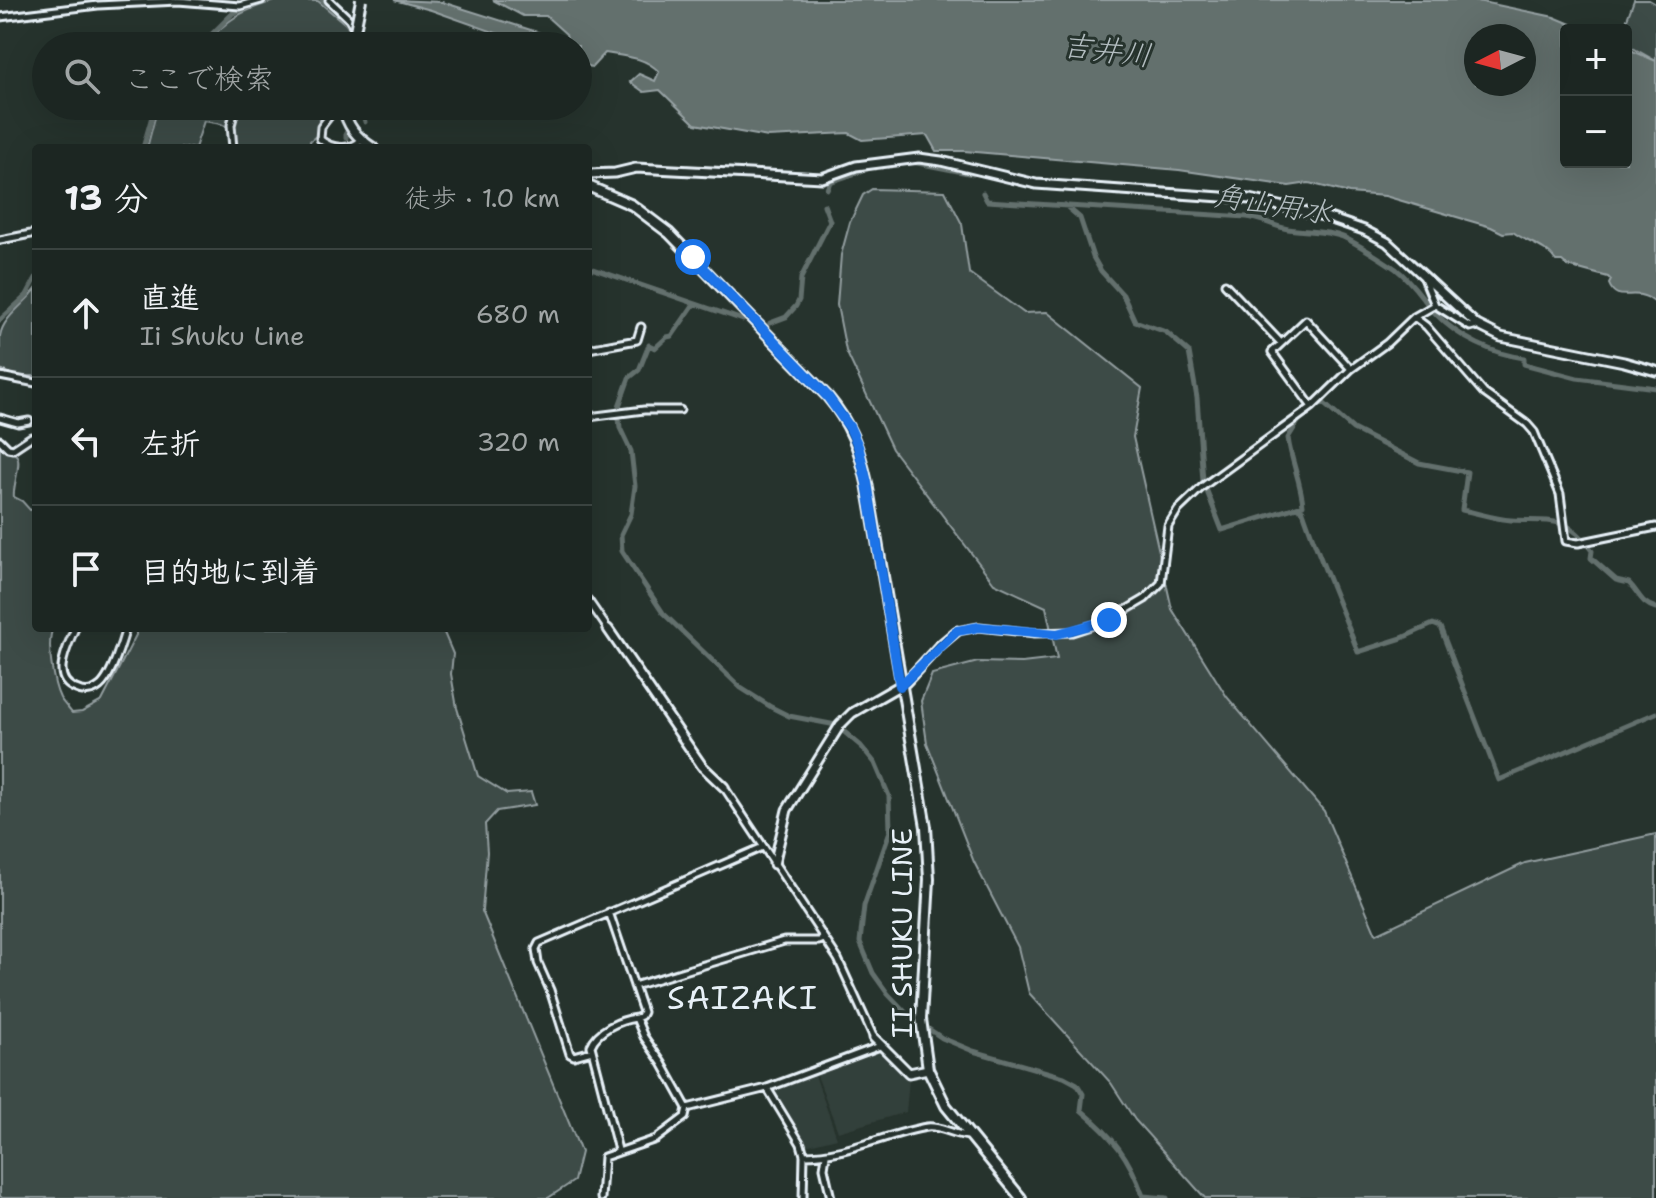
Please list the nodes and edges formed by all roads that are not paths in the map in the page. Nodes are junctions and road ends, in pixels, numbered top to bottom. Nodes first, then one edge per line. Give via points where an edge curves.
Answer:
1 (261, 0) edge
2 (329, 0) edge
3 (361, 0) edge
4 (0, 17) edge
5 (355, 32) edge
6 (357, 32) edge
7 (232, 120) edge
8 (326, 120) edge
9 (347, 120) edge
10 (361, 140) junction
11 (233, 144) edge
12 (327, 144) edge
13 (356, 144) edge
14 (367, 144) edge
15 (592, 174) edge
16 (592, 188) edge
17 (32, 234) edge
18 (0, 240) edge
19 (1424, 273) junction
20 (1225, 284) dead end
21 (1435, 305) junction
22 (1414, 317) junction
23 (1477, 325) junction
24 (641, 327) dead end
25 (1281, 343) junction
26 (592, 348) edge
27 (1351, 369) junction
28 (1656, 371) edge
29 (0, 376) edge
30 (32, 382) edge
31 (1312, 407) junction
32 (680, 410) dead end
33 (592, 416) edge
34 (0, 418) edge
35 (29, 421) dead end
36 (31, 437) dead end
37 (0, 440) edge
38 (1656, 527) edge
39 (592, 606) edge
40 (608, 629) joint
41 (957, 631) joint
42 (74, 632) edge
43 (124, 632) edge
44 (900, 686) junction
45 (724, 787) joint
46 (763, 847) junction
47 (774, 864) junction
48 (609, 912) junction
49 (824, 939) junction
50 (634, 986) junction
51 (636, 1018) junction
52 (874, 1038) joint
53 (880, 1046) junction
54 (592, 1051) junction
55 (928, 1069) junction
56 (767, 1088) junction
57 (687, 1108) junction
58 (973, 1136) junction
59 (618, 1150) junction
60 (804, 1155) junction
61 (826, 1155) junction
62 (601, 1198) edge
63 (803, 1198) edge
64 (831, 1198) edge
65 (1021, 1198) edge

1 - 4 street via 233,6 178,1 113,4
2 - 6 street
3 - 5 main road, bridge
7 - 11 street
8 - 12 street via 319,134
9 - 10 main road
10 - 13 street
10 - 14 main road
15 - 19 street via 636,168 822,178 856,166 919,158 1036,184 1226,196 1323,216 1387,242
16 - 44 main road, II SHUKU LINE via 632,205 669,233 839,411 863,465
17 - 18 street
19 - 21 street
19 - 23 street
20 - 25 street
21 - 22 street
21 - 23 street via 1470,327
22 - 27 street
22 - 38 street via 1484,393 1534,432 1560,494 1566,541
23 - 28 street via 1515,341
24 - 26 street via 637,340
25 - 27 street via 1306,320
25 - 31 street via 1272,352
27 - 31 street
29 - 30 street
31 - 41 street via 1178,510 1168,526 1161,583 1145,599 1109,620 1072,632 973,626
32 - 33 street
34 - 35 street
36 - 37 street via 13,449
39 - 40 street
40 - 45 street via 702,766
41 - 44 street
42 - 43 street via 62,675 71,687 86,692 106,679
44 - 47 street via 852,713 831,737 787,810
44 - 55 main road, II SHUKU LINE via 928,854 921,1019
45 - 46 street
46 - 47 street
46 - 48 street
47 - 49 street
48 - 50 street
48 - 54 street via 536,946 570,1054
49 - 50 street via 784,941
49 - 52 street
50 - 51 street via 643,1012
51 - 54 street via 597,1035
51 - 57 street
52 - 53 street
53 - 55 street via 909,1073
53 - 56 street
54 - 59 street
55 - 58 main road, II SHUKU LINE via 946,1106
56 - 57 street
56 - 60 street
57 - 59 street via 685,1117 656,1139
58 - 61 street via 931,1126
58 - 65 main road, II SHUKU LINE
59 - 62 street via 604,1157
60 - 61 street
60 - 63 street
61 - 64 street

